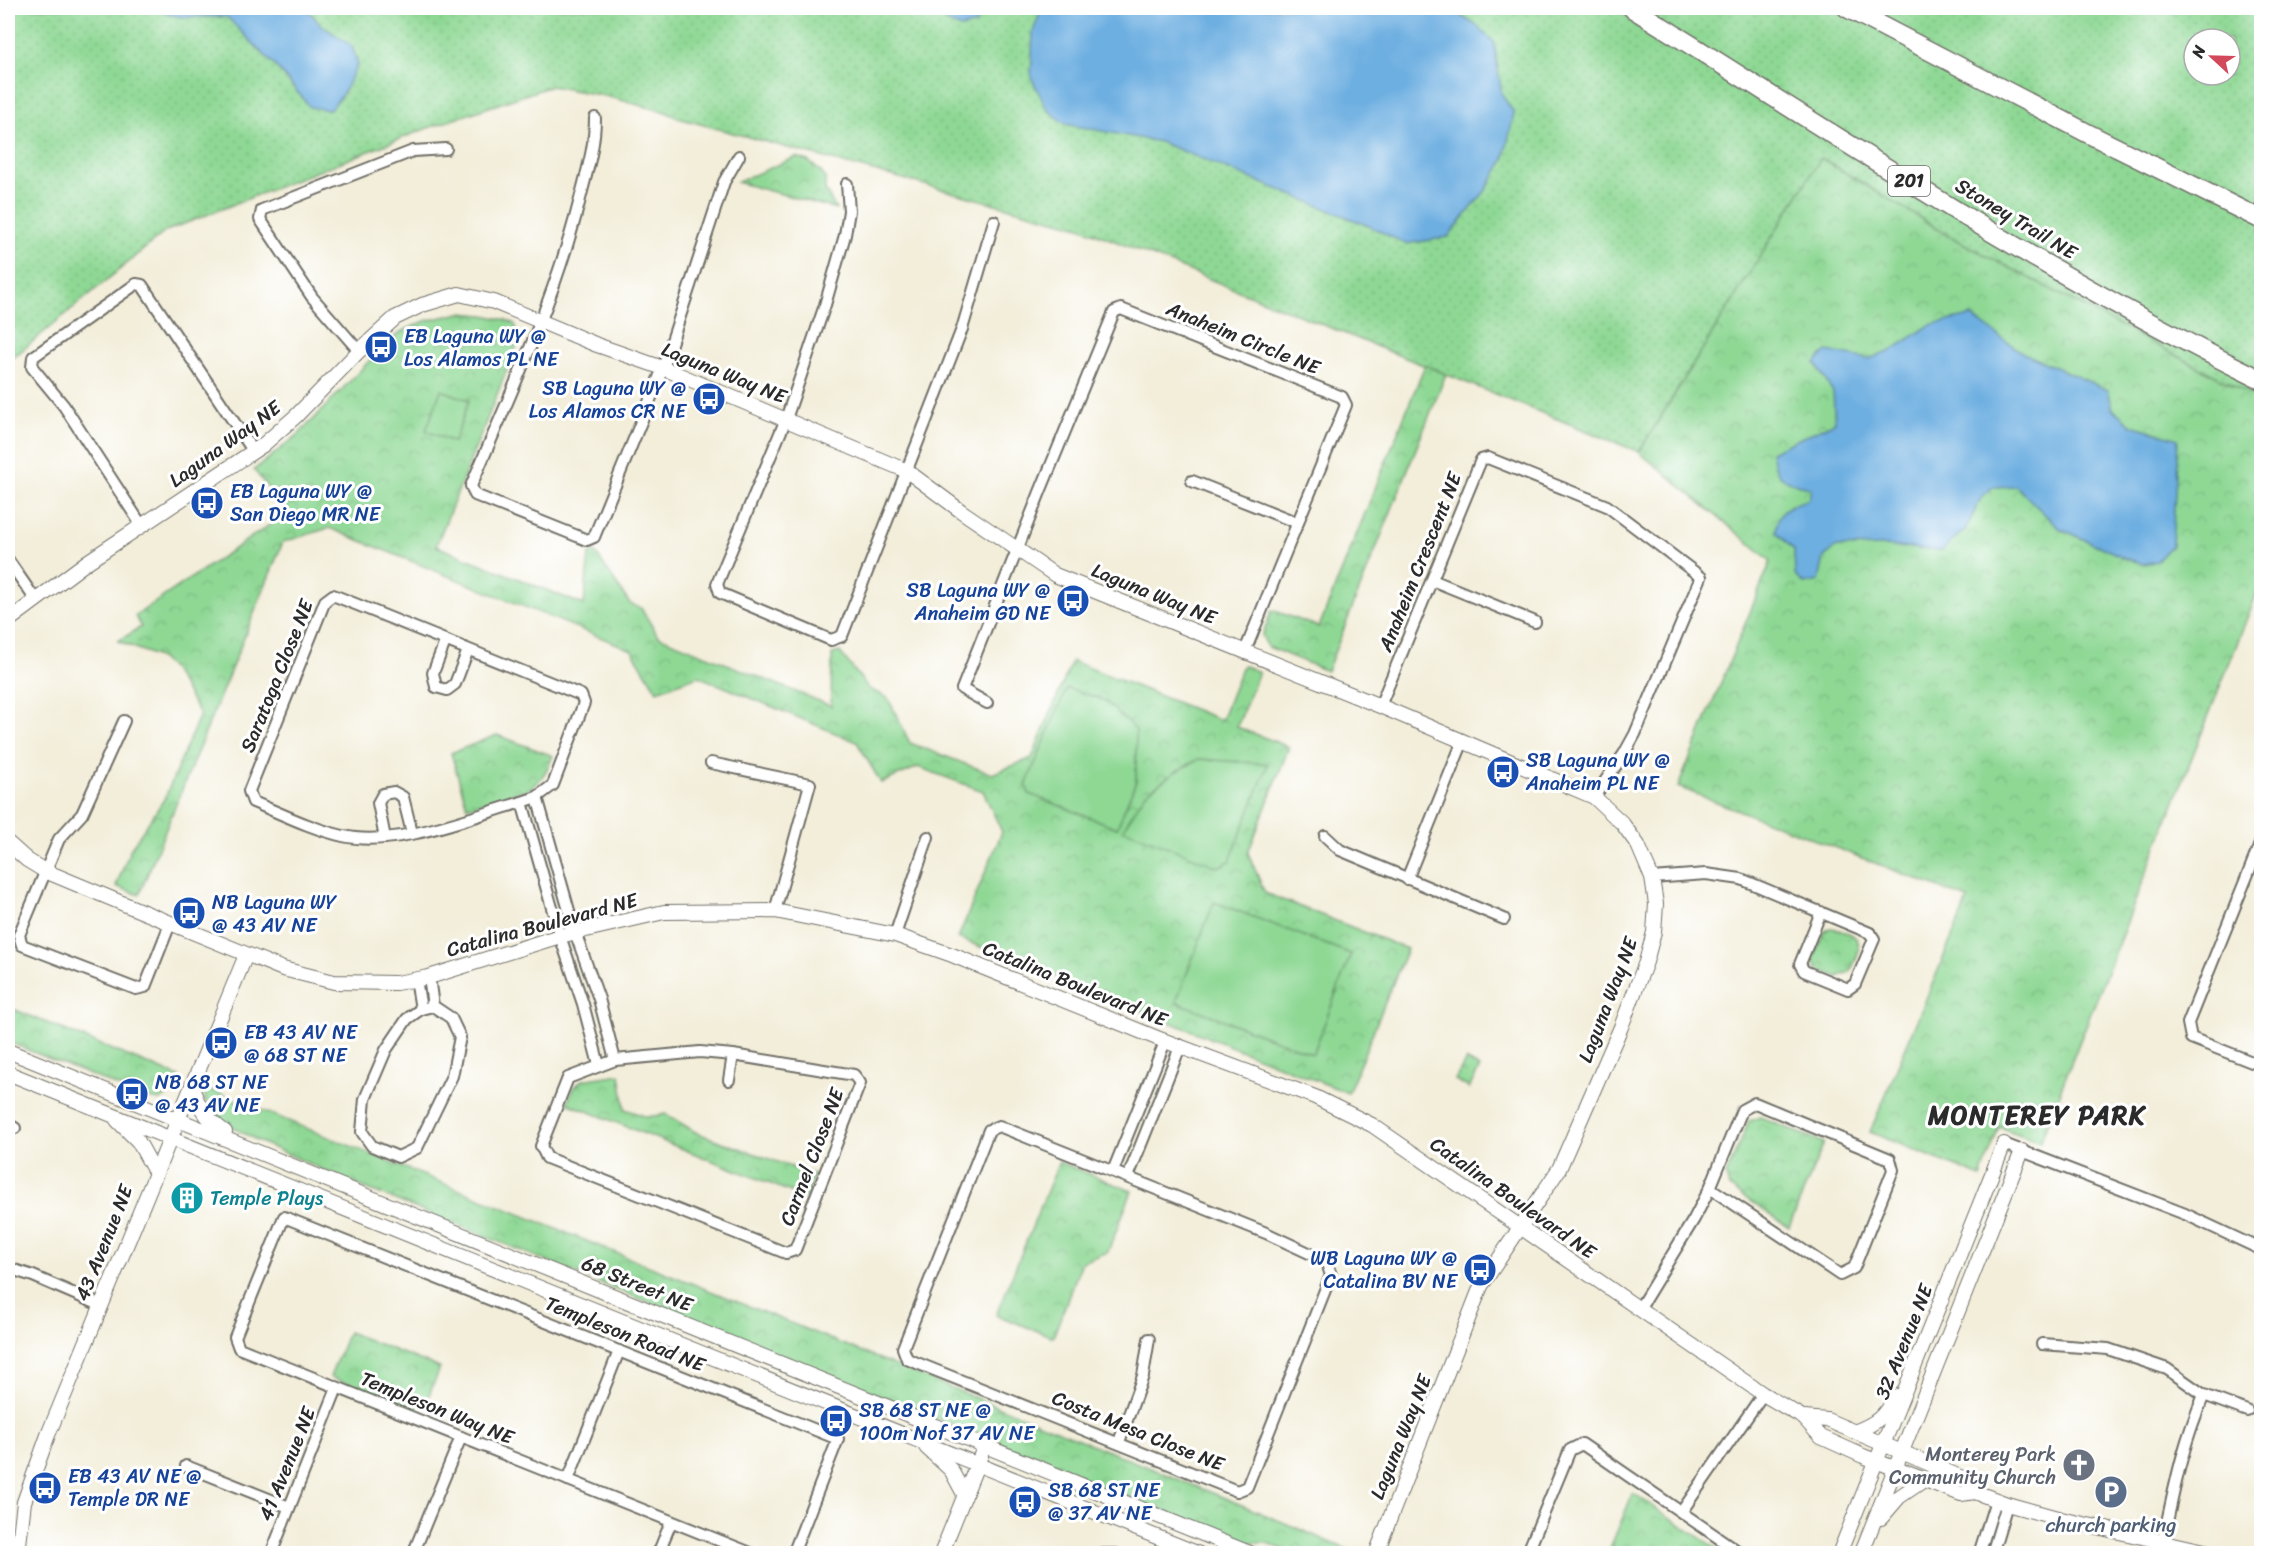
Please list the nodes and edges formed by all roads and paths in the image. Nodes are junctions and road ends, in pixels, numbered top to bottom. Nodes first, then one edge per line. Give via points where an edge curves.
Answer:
1 (1632, 8) edge
2 (1846, 8) edge
3 (595, 118) dead end
4 (446, 149) dead end
5 (739, 156) dead end
6 (847, 184) dead end
7 (2262, 220) edge
8 (994, 221) dead end
9 (542, 320) junction
10 (359, 351) junction
11 (663, 368) junction
12 (2262, 380) edge
13 (786, 419) junction
14 (255, 452) junction
15 (907, 471) junction
16 (1192, 481) dead end
17 (1298, 523) junction
18 (142, 526) junction
19 (1017, 549) junction
20 (8, 560) edge
21 (1432, 580) junction
22 (35, 599) junction
23 (8, 621) edge
24 (1535, 622) dead end
25 (445, 642) junction
26 (468, 650) junction
27 (1245, 651) junction
28 (987, 703) dead end
29 (1380, 706) junction
30 (124, 721) dead end
31 (1463, 741) junction
32 (711, 763) dead end
33 (537, 797) junction
34 (1594, 797) junction
35 (522, 802) junction
36 (411, 833) junction
37 (1325, 836) dead end
38 (928, 837) dead end
39 (385, 838) junction
40 (2262, 839) edge
41 (8, 843) edge
42 (45, 871) junction
43 (1652, 878) junction
44 (1407, 879) junction
45 (776, 911) junction
46 (1821, 912) junction
47 (1504, 919) dead end
48 (170, 924) junction
49 (575, 932) junction
50 (895, 935) junction
51 (560, 936) junction
52 (246, 955) junction
53 (422, 978) junction
54 (433, 1006) junction
55 (421, 1009) junction
56 (1165, 1041) junction
57 (1180, 1047) junction
58 (8, 1051) edge
59 (733, 1055) junction
60 (615, 1060) junction
61 (599, 1065) junction
62 (2262, 1066) edge
63 (8, 1073) edge
64 (729, 1080) dead end
65 (192, 1087) junction
66 (111, 1114) junction
67 (177, 1119) junction
68 (169, 1138) junction
69 (2004, 1144) joint
70 (244, 1145) junction
71 (2022, 1151) junction
72 (1113, 1171) junction
73 (155, 1172) junction
74 (1128, 1177) junction
75 (1710, 1188) junction
76 (284, 1217) joint
77 (1522, 1227) junction
78 (2262, 1250) edge
79 (8, 1268) edge
80 (100, 1305) junction
81 (1639, 1309) junction
82 (1149, 1338) dead end
83 (2042, 1344) dead end
84 (619, 1351) junction
85 (1912, 1375) junction
86 (337, 1388) junction
87 (1763, 1394) junction
88 (2204, 1395) junction
89 (2247, 1411) dead end
90 (1804, 1418) junction
91 (1854, 1432) junction
92 (460, 1437) junction
93 (919, 1440) junction
94 (1119, 1442) junction
95 (1883, 1445) junction
96 (985, 1446) junction
97 (1902, 1453) junction
98 (1877, 1461) junction
99 (978, 1464) junction
100 (186, 1466) dead end
101 (1895, 1469) junction
102 (568, 1480) junction
103 (1924, 1480) junction
104 (1976, 1492) junction
105 (965, 1496) junction
106 (2001, 1502) junction
107 (289, 1507) junction
108 (1682, 1511) junction
109 (671, 1522) junction
110 (2162, 1548) edge
111 (1863, 1549) edge
112 (8, 1553) edge
113 (20, 1553) edge
114 (270, 1554) edge
115 (413, 1554) edge
116 (658, 1554) edge
117 (753, 1554) edge
118 (793, 1554) edge
119 (941, 1554) edge
120 (1103, 1554) edge
121 (1116, 1554) edge
122 (1199, 1554) edge
123 (1252, 1554) edge
124 (1376, 1554) edge
125 (1527, 1554) edge
126 (1742, 1554) edge
127 (1839, 1554) edge
128 (1979, 1554) edge
129 (1992, 1554) edge
130 (2218, 1554) edge

1 - 12 highway, Stoney Trail NE / 201 via 2016,247
2 - 7 highway
3 - 9 street via 595,141 568,248
4 - 10 street via 413,151 262,210 260,219 312,297
5 - 11 street via 724,182
6 - 13 street via 849,212 845,235
8 - 15 street via 962,328
9 - 10 street, Laguna Way NE via 459,294 395,318
9 - 11 street, Laguna Way NE
9 - 11 street via 471,486 475,495 587,540 594,537
10 - 14 street, Laguna Way NE
11 - 13 street, Laguna Way NE
13 - 15 street, Laguna Way NE
13 - 15 street via 717,585 720,593 831,640 842,636
14 - 18 street, Laguna Way NE
14 - 18 street via 142,285 136,284 33,357 32,367 64,406
15 - 19 street, Laguna Way NE
16 - 17 street
17 - 19 street, Anaheim Circle NE via 1346,405 1342,397 1121,309 1114,312
17 - 27 street, Anaheim Circle NE
18 - 22 street, Laguna Way NE
19 - 27 street, Laguna Way NE via 1078,586
19 - 28 street, Anaheim Circle NE via 962,689
20 - 22 street
21 - 24 street
21 - 29 street, Anaheim Crescent NE
21 - 34 street, Anaheim Crescent NE via 1481,460 1488,458 1606,506 1701,577 1635,734
22 - 23 street, Laguna Way NE
25 - 26 street, Saratoga Close NE
25 - 26 street via 433,673 436,687 447,690 455,684
25 - 39 street, Saratoga Close NE via 333,595 325,601 249,791 253,802 317,828 343,836
26 - 33 street, Saratoga Close NE via 581,695 584,703 553,785
27 - 29 street, Laguna Way NE
29 - 31 street, Laguna Way NE
30 - 42 street via 82,814 60,839
31 - 34 street, Laguna Way NE
31 - 44 street
32 - 45 street via 810,784
33 - 35 street, Saratoga Close NE
33 - 49 street
34 - 43 street, Laguna Way NE via 1633,838
35 - 36 street, Saratoga Close NE
35 - 51 street
36 - 39 street, Saratoga Close NE
36 - 39 street via 403,797 394,792 383,794 378,803
37 - 44 street via 1340,850
38 - 50 street
40 - 62 street via 2188,1023 2191,1038
41 - 42 street
42 - 48 street
42 - 48 street via 19,935 22,945 136,989 145,987
43 - 46 street via 1706,874 1741,879
43 - 77 street, Laguna Way NE via 1656,904 1654,932 1646,962 1559,1170
44 - 47 street
45 - 49 street, Catalina Boulevard NE via 664,912
45 - 50 street, Catalina Boulevard NE
46 - 46 street via 1870,933 1874,939 1855,984 1848,988 1804,971 1800,964
48 - 52 street
49 - 51 street, Catalina Boulevard NE
49 - 60 street
50 - 56 street, Catalina Boulevard NE
51 - 53 street, Catalina Boulevard NE
51 - 61 street
52 - 53 street, Catalina Boulevard NE via 334,982 396,983
52 - 65 street, 43 Avenue NE
53 - 54 street
53 - 55 street
54 - 55 street
54 - 55 street via 451,1018 460,1037 452,1076 417,1148 398,1157 372,1146 362,1132 365,1099 386,1050 407,1019
56 - 57 street, Catalina Boulevard NE
56 - 72 street
57 - 74 street
57 - 77 street, Catalina Boulevard NE via 1315,1097 1372,1125
58 - 67 street, 68 Street NE
59 - 60 street, Carmel Close NE via 700,1052
59 - 61 street, Carmel Close NE via 854,1075 860,1083 795,1250 786,1253 547,1158 541,1146 568,1077
59 - 64 street
60 - 61 street, Carmel Close NE
63 - 66 street, 68 Street NE
65 - 67 street, 43 Avenue NE
65 - 70 street via 206,1116
66 - 68 street, 68 Street NE
66 - 73 street via 138,1141
67 - 68 street, 43 Avenue NE
67 - 70 street, 68 Street NE
68 - 73 street, 43 Avenue NE
68 - 93 street, 68 Street NE
69 - 71 street
69 - 85 street, 32 Avenue NE
70 - 96 street, 68 Street NE
71 - 78 street via 2185,1214
71 - 97 street, 32 Avenue NE
72 - 74 street, Costa Mesa Close NE
72 - 94 street, Costa Mesa Close NE via 999,1126 989,1130 903,1348 907,1359
73 - 80 street, 43 Avenue NE
74 - 94 street, Costa Mesa Close NE via 1326,1261 1331,1275 1247,1487 1237,1491
75 - 75 street via 1742,1110 1755,1102 1890,1159 1893,1170 1854,1268 1840,1275
75 - 81 street
76 - 84 street, Templeson Road NE
76 - 86 street, Templeson Way NE via 235,1337 239,1348
77 - 81 street, Catalina Boulevard NE
77 - 124 street, Laguna Way NE via 1481,1286
79 - 80 street
80 - 113 street, 43 Avenue NE via 33,1474 24,1502
81 - 87 street, Catalina Boulevard NE
82 - 94 street via 1143,1376
83 - 88 street via 2108,1349 2167,1369
84 - 102 street
84 - 118 street, Templeson Road NE via 838,1439
85 - 91 street via 1886,1413 1874,1424
85 - 95 street, 32 Avenue NE
86 - 92 street, Templeson Way NE
86 - 107 street, 41 Avenue NE
87 - 90 street, Catalina Boulevard NE
87 - 108 street
88 - 89 street
88 - 110 street via 2178,1467
90 - 91 street, Catalina Boulevard NE via 1827,1420
90 - 98 street, Catalina Boulevard NE via 1821,1437
91 - 95 street, Catalina Boulevard NE
92 - 102 street, Templeson Way NE
92 - 115 street
93 - 99 street, 68 Street NE
93 - 105 street via 951,1470
95 - 97 street, Catalina Boulevard NE
95 - 98 street, 32 Avenue NE
96 - 99 street
96 - 123 street, 68 Street NE
97 - 101 street, 32 Avenue NE
97 - 104 street, Catalina Boulevard NE via 1967,1480
98 - 101 street, Catalina Boulevard NE
98 - 127 street, 32 Avenue NE
99 - 105 street
99 - 122 street, 68 Street NE
100 - 107 street
101 - 103 street, Catalina Boulevard NE
101 - 111 street, 32 Avenue NE
102 - 109 street, Templeson Way NE
103 - 104 street, Catalina Boulevard NE via 1961,1494
103 - 111 street via 1891,1505
104 - 106 street, Catalina Boulevard NE
105 - 119 street
106 - 110 street, Catalina Boulevard NE
106 - 128 street
106 - 129 street
107 - 114 street, 41 Avenue NE
108 - 125 street via 1582,1444 1570,1450
108 - 126 street
109 - 116 street
109 - 117 street, Templeson Way NE
110 - 130 street, Catalina Boulevard NE
112 - 113 street
120 - 121 street

